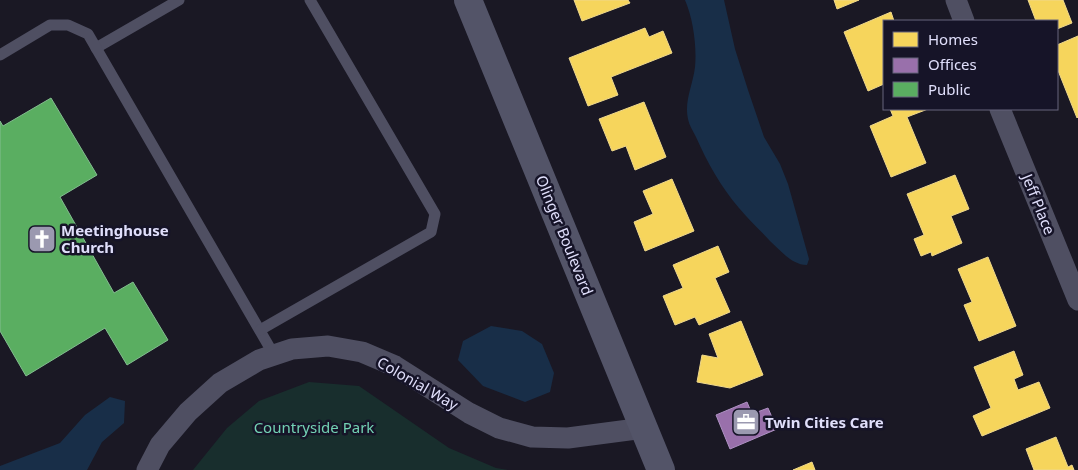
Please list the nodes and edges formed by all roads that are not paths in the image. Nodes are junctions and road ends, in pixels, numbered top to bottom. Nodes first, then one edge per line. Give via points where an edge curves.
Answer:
1 (179, 0) edge
2 (310, 0) edge
3 (468, 0) edge
4 (956, 0) edge
5 (964, 20) edge
6 (96, 48) junction
7 (0, 55) edge
8 (1000, 110) edge
9 (1078, 300) edge
10 (260, 330) junction
11 (274, 355) junction
12 (644, 428) junction
13 (147, 470) edge
14 (661, 470) edge

1 - 6 lane
2 - 10 lane via 436,214 431,232
3 - 12 street, Olinger Boulevard
4 - 5 street
6 - 7 lane via 88,34 68,25 50,25
6 - 10 lane
8 - 9 street, Jeff Place
10 - 11 lane
11 - 12 street, Colonial Way via 292,349 328,346 362,352 395,366 469,413 499,428 532,437 568,438
11 - 13 street, Colonial Way via 220,382 160,445
12 - 14 street, Olinger Boulevard

